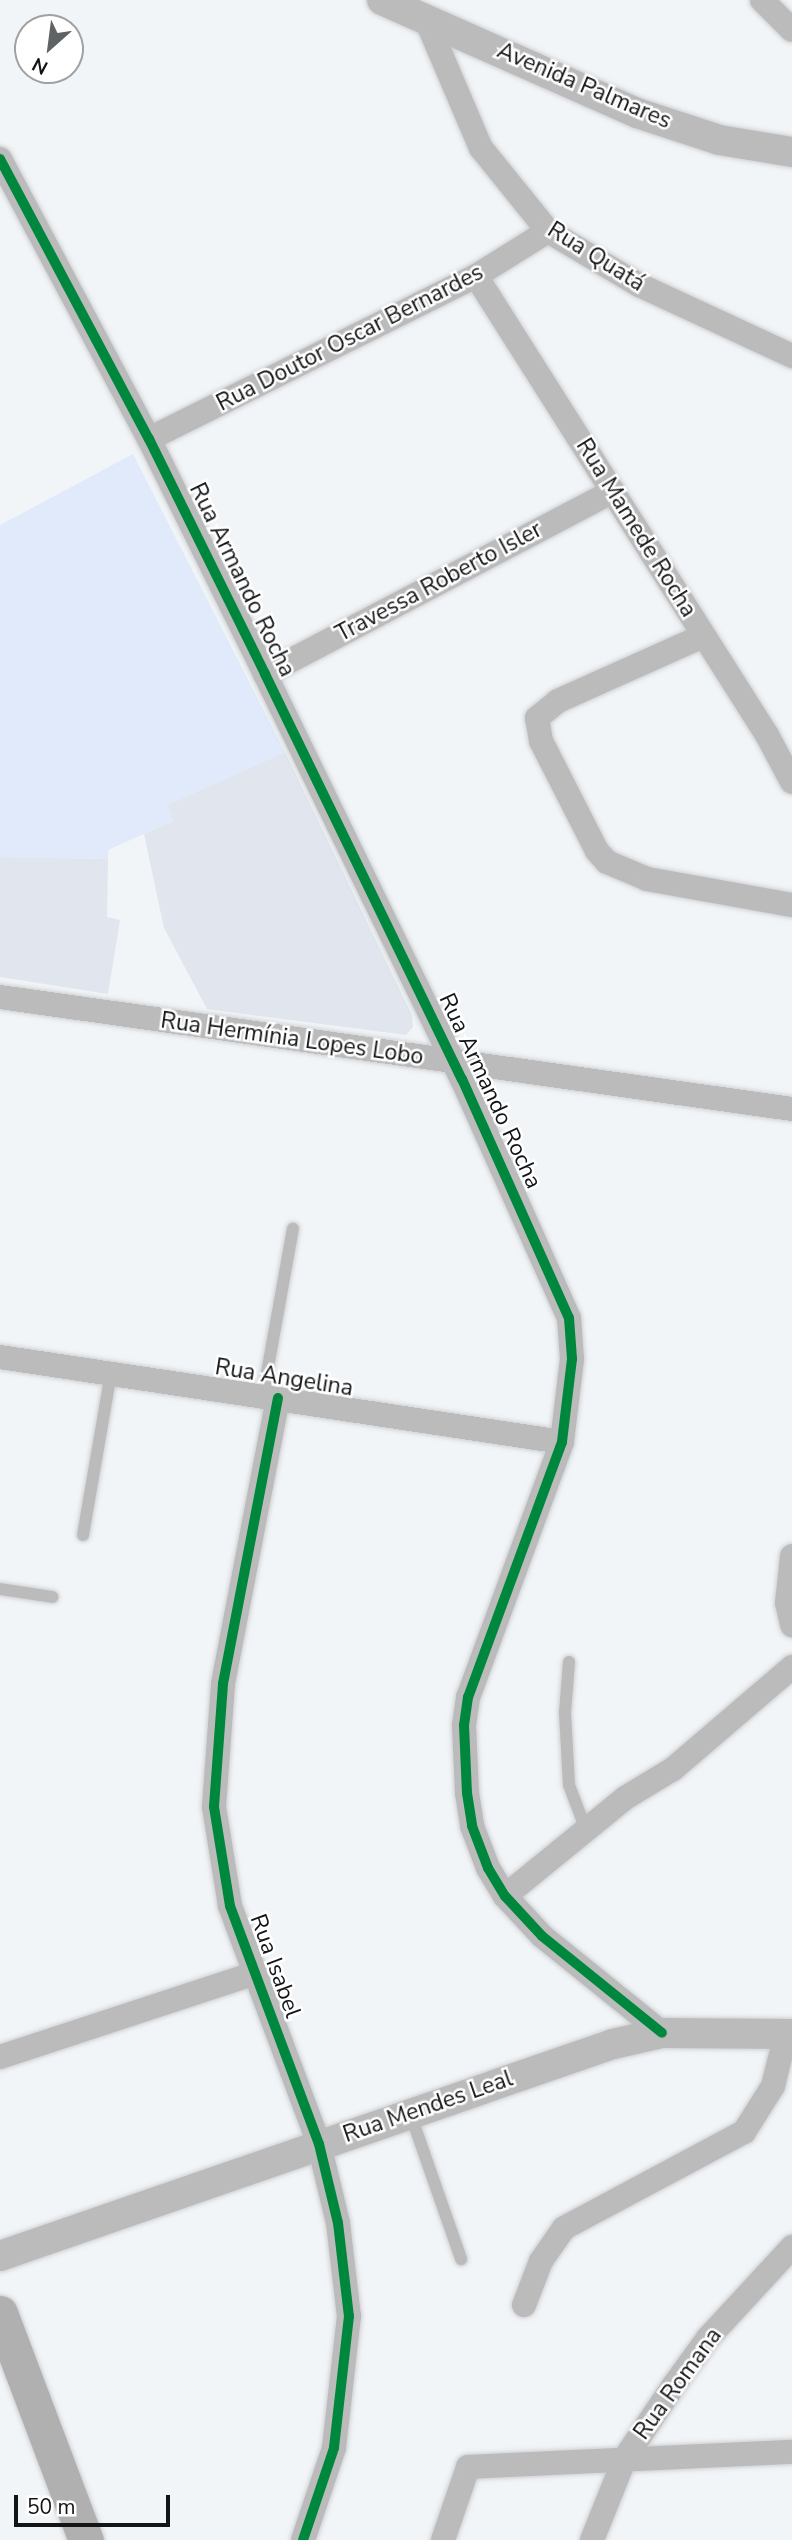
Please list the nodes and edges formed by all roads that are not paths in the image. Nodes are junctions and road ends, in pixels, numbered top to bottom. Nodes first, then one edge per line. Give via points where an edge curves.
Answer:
1 (382, 0) edge
2 (762, 0) edge
3 (425, 16) junction
4 (792, 30) edge
5 (792, 152) edge
6 (3, 171) edge
7 (548, 231) junction
8 (475, 276) junction
9 (792, 356) edge
10 (149, 439) junction
11 (613, 491) junction
12 (703, 636) junction
13 (265, 674) junction
14 (767, 735) junction
15 (792, 746) edge
16 (792, 782) edge
17 (792, 905) edge
18 (0, 998) edge
19 (453, 1062) junction
20 (792, 1108) edge
21 (293, 1229) dead end
22 (0, 1357) edge
23 (111, 1373) junction
24 (271, 1396) junction
25 (562, 1442) junction
26 (83, 1535) dead end
27 (791, 1567) edge
28 (0, 1589) edge
29 (52, 1597) dead end
30 (792, 1625) edge
31 (569, 1662) dead end
32 (792, 1667) edge
33 (586, 1830) junction
34 (505, 1896) junction
35 (255, 1972) junction
36 (662, 2034) junction
37 (789, 2034) edge
38 (0, 2057) edge
39 (410, 2113) junction
40 (318, 2144) junction
41 (0, 2256) edge
42 (788, 2257) edge
43 (461, 2259) dead end
44 (524, 2305) dead end
45 (0, 2313) edge
46 (792, 2452) edge
47 (625, 2458) junction
48 (86, 2540) edge
49 (303, 2540) edge
50 (443, 2540) edge
51 (592, 2540) edge

1 - 3 street, Avenida Palmares
2 - 4 street
3 - 5 street, Avenida Palmares via 637,113 719,140
3 - 7 street, Rua Quatá via 481,148
6 - 10 street, Rua Armando Rocha
7 - 8 street, Rua Doutor Oscar Bernardes
7 - 9 street, Rua Quatá via 639,285
8 - 10 street, Rua Doutor Oscar Bernardes
8 - 11 street, Rua Mamede Rocha
10 - 13 street, Rua Armando Rocha
11 - 12 street, Rua Mamede Rocha
11 - 13 street, Travessa Roberto Isler
12 - 14 street, Rua Mamede Rocha
12 - 17 street via 558,701 537,718 541,741 607,863 647,879
13 - 19 street, Rua Armando Rocha
14 - 15 street
14 - 16 street, Rua Mamede Rocha
18 - 19 street, Rua Hermínia Lopes Lobo
19 - 20 street, Rua Hermínia Lopes Lobo
19 - 25 street, Rua Armando Rocha via 569,1318 572,1359
21 - 24 lane
22 - 23 street, Rua Angelina
23 - 24 street, Rua Angelina
23 - 26 lane
24 - 25 street, Rua Angelina
24 - 35 street, Rua Isabel via 223,1684 215,1761 217,1845 230,1906
25 - 34 street, Rua Armando Rocha via 474,1680 464,1725 472,1826
27 - 30 street
28 - 29 lane
31 - 33 lane via 565,1713 569,1785
32 - 33 street via 673,1769 625,1798
33 - 34 street
34 - 36 street, Rua Armando Rocha via 542,1936
35 - 38 street
35 - 40 street, Rua Isabel
36 - 37 street, Rua Mendes Leal
36 - 39 street, Rua Mendes Leal via 612,2044
37 - 44 street via 773,2087 755,2121 729,2142 564,2228 541,2261
39 - 40 street, Rua Mendes Leal
39 - 43 lane
40 - 41 street, Rua Mendes Leal
40 - 49 street, Rua Isabel via 338,2223 349,2316 334,2448
42 - 47 street, Rua Romana via 708,2338
45 - 48 main road
46 - 47 street
47 - 50 street via 468,2467
47 - 51 street, Rua Romana

